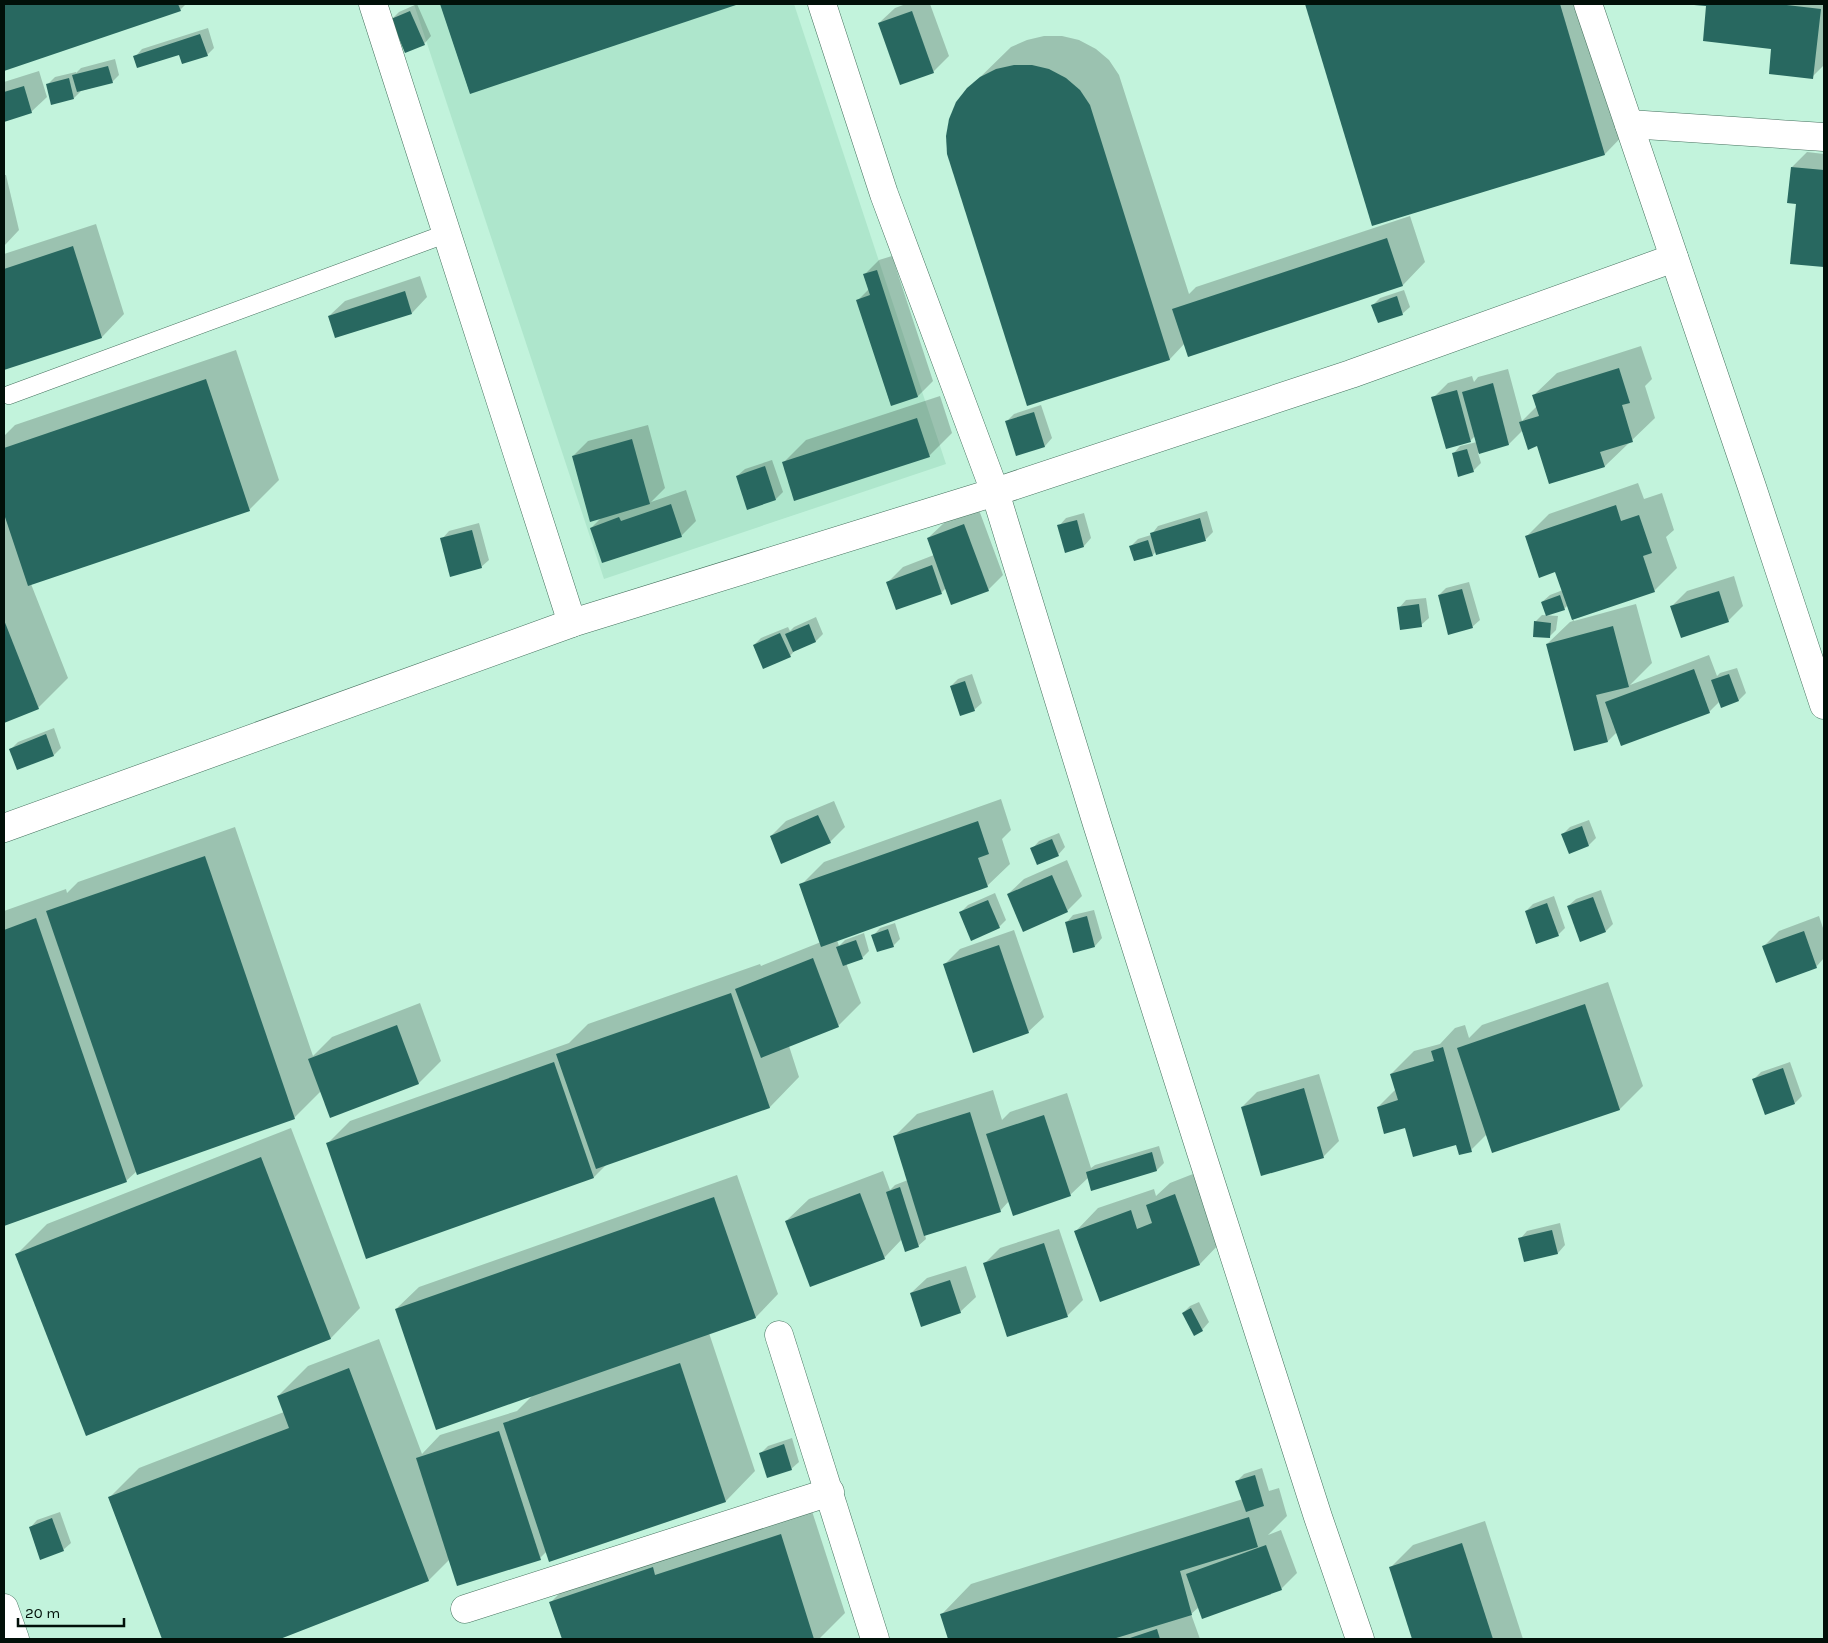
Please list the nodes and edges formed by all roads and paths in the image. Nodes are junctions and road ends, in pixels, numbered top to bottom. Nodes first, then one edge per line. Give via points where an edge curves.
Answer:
1 (373, 4) edge
2 (822, 4) edge
3 (1588, 4) edge
4 (1629, 124) junction
5 (1824, 138) edge
6 (448, 234) junction
7 (1674, 258) junction
8 (9, 395) dead end
9 (995, 492) junction
10 (572, 623) junction
11 (1824, 705) edge
12 (4, 828) edge
13 (778, 1335) dead end
14 (830, 1492) junction
15 (4, 1608) edge
16 (465, 1609) dead end
17 (15, 1639) edge
18 (875, 1639) edge
19 (1360, 1639) edge

1 - 6 street
2 - 9 street via 884,194
3 - 4 street
4 - 5 street
4 - 7 street
6 - 8 lane
6 - 10 street
7 - 9 street via 1351,374
7 - 11 street
9 - 10 street
9 - 19 street via 1183,1095
10 - 12 street
13 - 14 street
14 - 16 street
14 - 18 street
15 - 17 street

